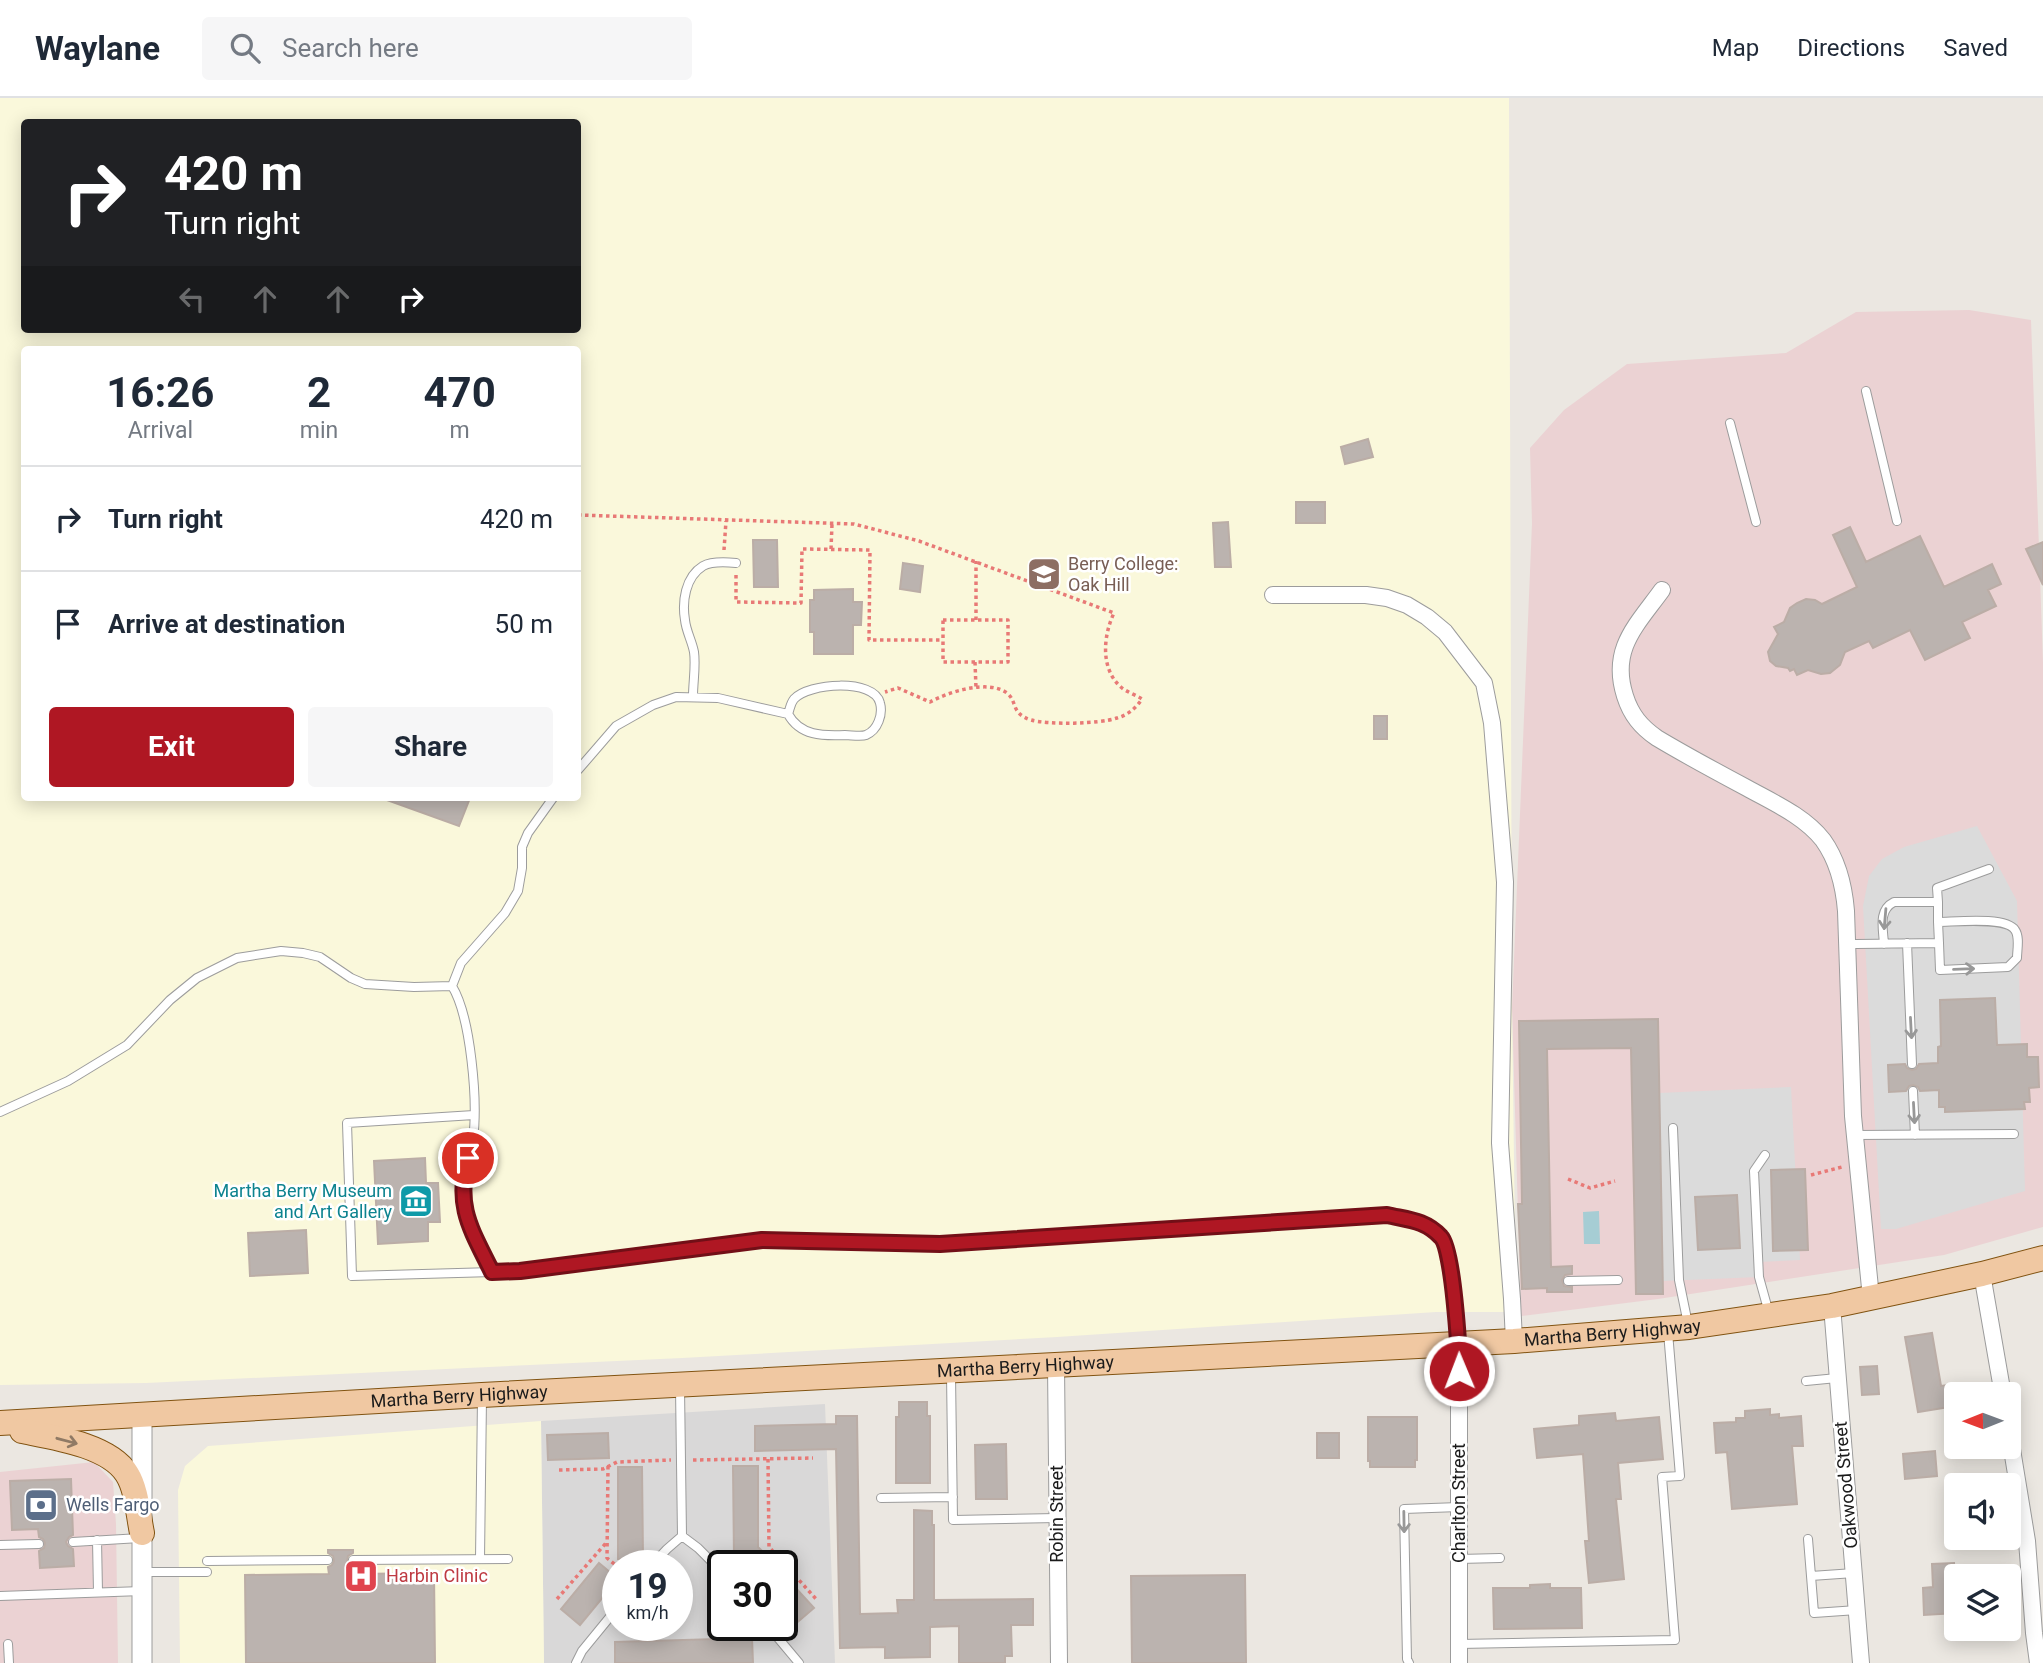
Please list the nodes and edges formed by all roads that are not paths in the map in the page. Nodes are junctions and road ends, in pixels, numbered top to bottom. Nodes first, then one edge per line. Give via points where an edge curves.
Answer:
1 (1866, 391) dead end
2 (1730, 423) dead end
3 (1896, 521) dead end
4 (1756, 522) dead end
5 (736, 563) road end
6 (1662, 590) dead end
7 (1273, 595) dead end
8 (693, 696) junction
9 (788, 714) junction
10 (581, 767) edge
11 (551, 801) edge
12 (1989, 869) dead end
13 (1938, 902) junction
14 (1938, 922) junction
15 (1907, 943) junction
16 (1938, 943) junction
17 (1847, 944) junction
18 (1884, 944) junction
19 (452, 986) junction
20 (1912, 1064) dead end
21 (1913, 1091) dead end
22 (0, 1112) edge
23 (474, 1115) junction
24 (1673, 1128) dead end
25 (2014, 1134) dead end
26 (1854, 1135) junction
27 (1915, 1135) junction
28 (1765, 1154) dead end
29 (2043, 1258) edge
30 (492, 1272) junction
31 (1983, 1274) junction
32 (1618, 1280) dead end
33 (1568, 1281) dead end
34 (1871, 1298) junction
35 (1832, 1306) junction
36 (1770, 1316) junction
37 (1678, 1328) junction
38 (1514, 1341) junction
39 (1459, 1344) junction
40 (1056, 1365) junction
41 (951, 1371) junction
42 (1837, 1378) junction
43 (1806, 1381) dead end
44 (2001, 1382) edge
45 (680, 1385) junction
46 (482, 1395) junction
47 (142, 1415) junction
48 (0, 1426) edge
49 (2014, 1460) edge
50 (953, 1497) junction
51 (881, 1498) dead end
52 (1459, 1507) junction
53 (1057, 1518) junction
54 (142, 1535) junction
55 (682, 1536) junction
56 (1808, 1539) dead end
57 (97, 1540) junction
58 (73, 1542) dead end
59 (39, 1544) dead end
60 (0, 1545) edge
61 (666, 1550) edge
62 (707, 1557) edge
63 (1500, 1558) dead end
64 (480, 1559) junction
65 (508, 1559) dead end
66 (1459, 1559) junction
67 (328, 1560) dead end
68 (353, 1560) dead end
69 (207, 1561) dead end
70 (207, 1572) dead end
71 (1854, 1573) junction
72 (1811, 1576) junction
73 (142, 1581) junction
74 (98, 1592) junction
75 (0, 1596) edge
76 (1857, 1610) junction
77 (602, 1627) edge
78 (781, 1641) edge
79 (8, 1644) dead end
80 (1459, 1644) junction
81 (9, 1663) edge
82 (142, 1663) edge
83 (576, 1663) edge
84 (799, 1663) edge
85 (1059, 1663) edge
86 (1409, 1663) edge
87 (1459, 1663) edge
88 (1861, 1663) edge
89 (2038, 1663) edge

1 - 3 lane
2 - 4 lane
5 - 8 lane via 703,566 686,590 683,604 694,652
6 - 17 street via 1627,640 1620,660 1620,680 1633,715 1657,738 1780,806 1817,833 1843,883
7 - 38 street via 1366,595 1407,605 1444,632 1485,683 1504,882 1500,1143
8 - 9 lane
8 - 10 lane via 653,705 616,726
9 - 9 lane via 812,734 865,735 880,719 880,702 876,694 860,687 815,688 795,697
11 - 19 lane via 522,847 518,891 461,964
12 - 13 lane via 1937,888
13 - 14 lane
13 -> 18 lane via 1889,904 1883,915
14 - 16 lane
16 -> 14 lane via 1940,970 2008,967 2017,958 2017,934 2009,925
15 - 16 lane
15 - 18 lane
15 -> 20 lane
17 - 18 lane
17 - 26 street
19 - 22 lane via 365,984 320,957 303,953 281,951 237,958 197,978 127,1045 68,1081
19 - 23 lane via 463,1008
21 -> 27 lane
23 - 30 lane via 463,1202
23 - 30 lane via 347,1123 352,1276
24 - 37 lane
25 - 27 lane
26 - 27 lane
26 - 34 street
28 - 36 lane via 1754,1171 1759,1276
29 - 31 main road, Martha Berry Highway
30 - 39 lane via 762,1240 940,1244 1387,1215 1424,1223 1444,1239
31 - 34 main road, Martha Berry Highway
31 - 44 street
32 - 33 lane
34 - 35 main road, Martha Berry Highway
35 - 36 main road, Martha Berry Highway
35 - 42 street, Oakwood Street
36 - 37 main road, Martha Berry Highway
37 - 38 main road, Martha Berry Highway
37 - 80 lane via 1680,1476 1662,1477 1675,1640
38 - 39 main road, Martha Berry Highway
39 - 40 main road, Martha Berry Highway
39 - 52 street, Charlton Street
40 - 41 main road, Martha Berry Highway
40 - 53 street, Robin Street
41 - 45 main road, Martha Berry Highway
41 - 50 lane
42 - 43 lane
42 - 71 street, Oakwood Street
45 - 46 main road, Martha Berry Highway
45 - 55 lane
46 - 47 main road, Martha Berry Highway
46 - 64 lane
47 - 48 main road, Martha Berry Highway
47 - 54 street
48 -> 54 main road via 78,1444 117,1463 131,1482
49 - 89 street via 2027,1541
50 - 51 lane
50 - 53 lane via 953,1520
52 - 66 street, Charlton Street
52 -> 86 lane via 1404,1509
53 - 85 street, Robin Street
54 - 57 lane
54 - 73 street
55 - 61 lane
55 - 62 lane
56 - 72 lane
57 - 58 lane
57 - 74 lane
59 - 60 lane
63 - 66 lane
64 - 65 lane
64 - 68 lane
66 - 80 street, Charlton Street
67 - 69 lane
70 - 73 lane
71 - 72 lane
71 - 76 street, Oakwood Street
72 - 76 lane via 1814,1613
73 - 74 lane
73 - 82 street
74 - 75 lane
76 - 88 street, Oakwood Street
77 - 83 lane
78 - 84 lane
79 - 81 lane
80 - 87 street, Charlton Street

